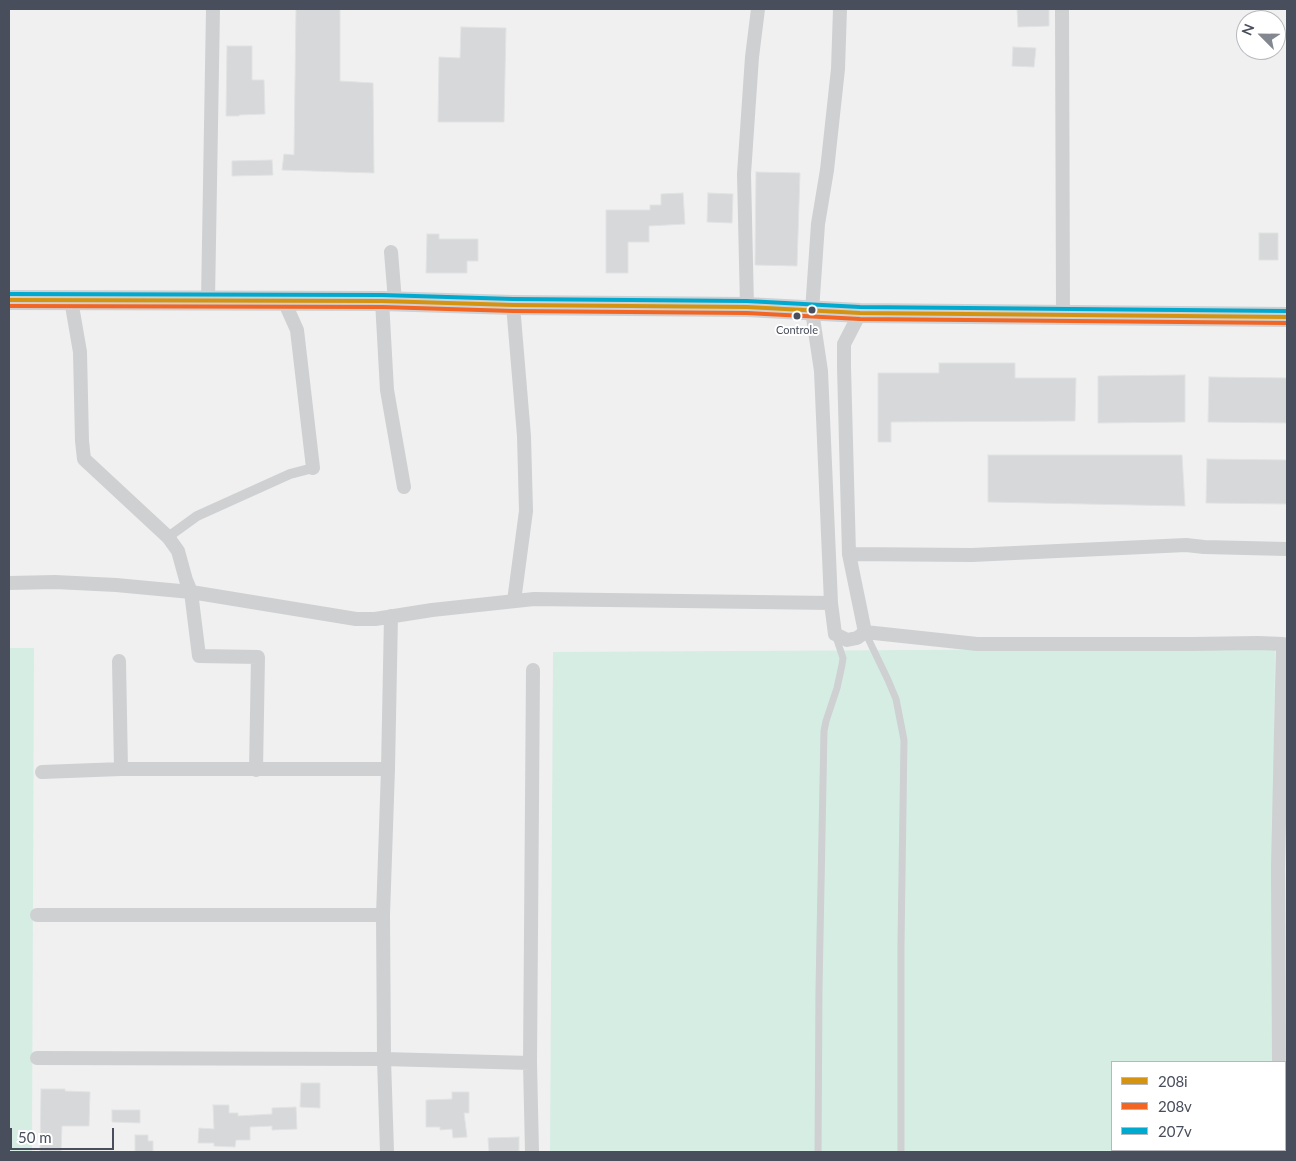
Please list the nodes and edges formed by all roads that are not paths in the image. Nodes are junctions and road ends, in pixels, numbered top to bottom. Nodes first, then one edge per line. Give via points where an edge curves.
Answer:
1 (213, 9) edge
2 (758, 9) edge
3 (840, 9) edge
4 (1062, 9) edge
5 (391, 252) dead end
6 (9, 300) edge
7 (71, 300) junction
8 (208, 300) junction
9 (284, 301) junction
10 (388, 301) junction
11 (513, 305) junction
12 (747, 307) junction
13 (812, 311) junction
14 (860, 313) junction
15 (1063, 314) junction
16 (1287, 317) edge
17 (844, 367) junction
18 (821, 371) junction
19 (313, 468) joint
20 (404, 486) dead end
21 (168, 537) junction
22 (1287, 549) edge
23 (849, 554) junction
24 (9, 582) edge
25 (191, 592) junction
26 (514, 601) junction
27 (831, 603) junction
28 (391, 616) junction
29 (865, 632) junction
30 (835, 634) junction
31 (119, 662) dead end
32 (532, 670) dead end
33 (1285, 688) edge
34 (120, 769) junction
35 (388, 769) junction
36 (256, 770) junction
37 (42, 772) dead end
38 (37, 914) dead end
39 (384, 915) junction
40 (1283, 948) edge
41 (1283, 1026) edge
42 (37, 1058) dead end
43 (384, 1059) junction
44 (1279, 1061) edge
45 (530, 1063) junction
46 (387, 1152) edge
47 (532, 1152) edge
48 (818, 1152) edge
49 (902, 1152) edge

1 - 8 street
2 - 12 street via 744,174
3 - 13 street via 838,69 818,224
4 - 15 street
5 - 10 street
6 - 7 main road
7 - 8 main road
7 - 21 street via 80,352 84,459
8 - 9 main road
9 - 10 main road
9 - 19 street via 297,330
10 - 11 main road
10 - 20 street via 387,390
11 - 12 main road
11 - 26 street via 524,436 526,511
12 - 13 main road
13 - 14 main road
13 - 18 street
14 - 15 main road
14 - 17 street via 844,344
15 - 16 main road
17 - 18 street via 836,362 827,362
17 - 23 street
18 - 27 street
19 - 21 street via 290,474 197,516
21 - 25 street via 178,551
22 - 23 street via 1186,545 972,555
23 - 29 street
24 - 25 street via 116,585
25 - 28 street via 356,618
25 - 36 street via 199,656 258,657
26 - 27 street
26 - 28 street
27 - 30 street
28 - 35 street
29 - 30 street via 847,640
29 - 33 street via 977,644 1283,644
29 - 49 lane via 896,699 904,740
30 - 48 lane via 843,658 824,731
31 - 34 street
32 - 45 street
33 - 40 street via 1278,868
34 - 36 street
34 - 37 street
35 - 36 street
35 - 39 street
38 - 39 street
39 - 43 street
40 - 41 street
41 - 44 street
42 - 43 street
43 - 45 street
43 - 46 street
45 - 47 street

